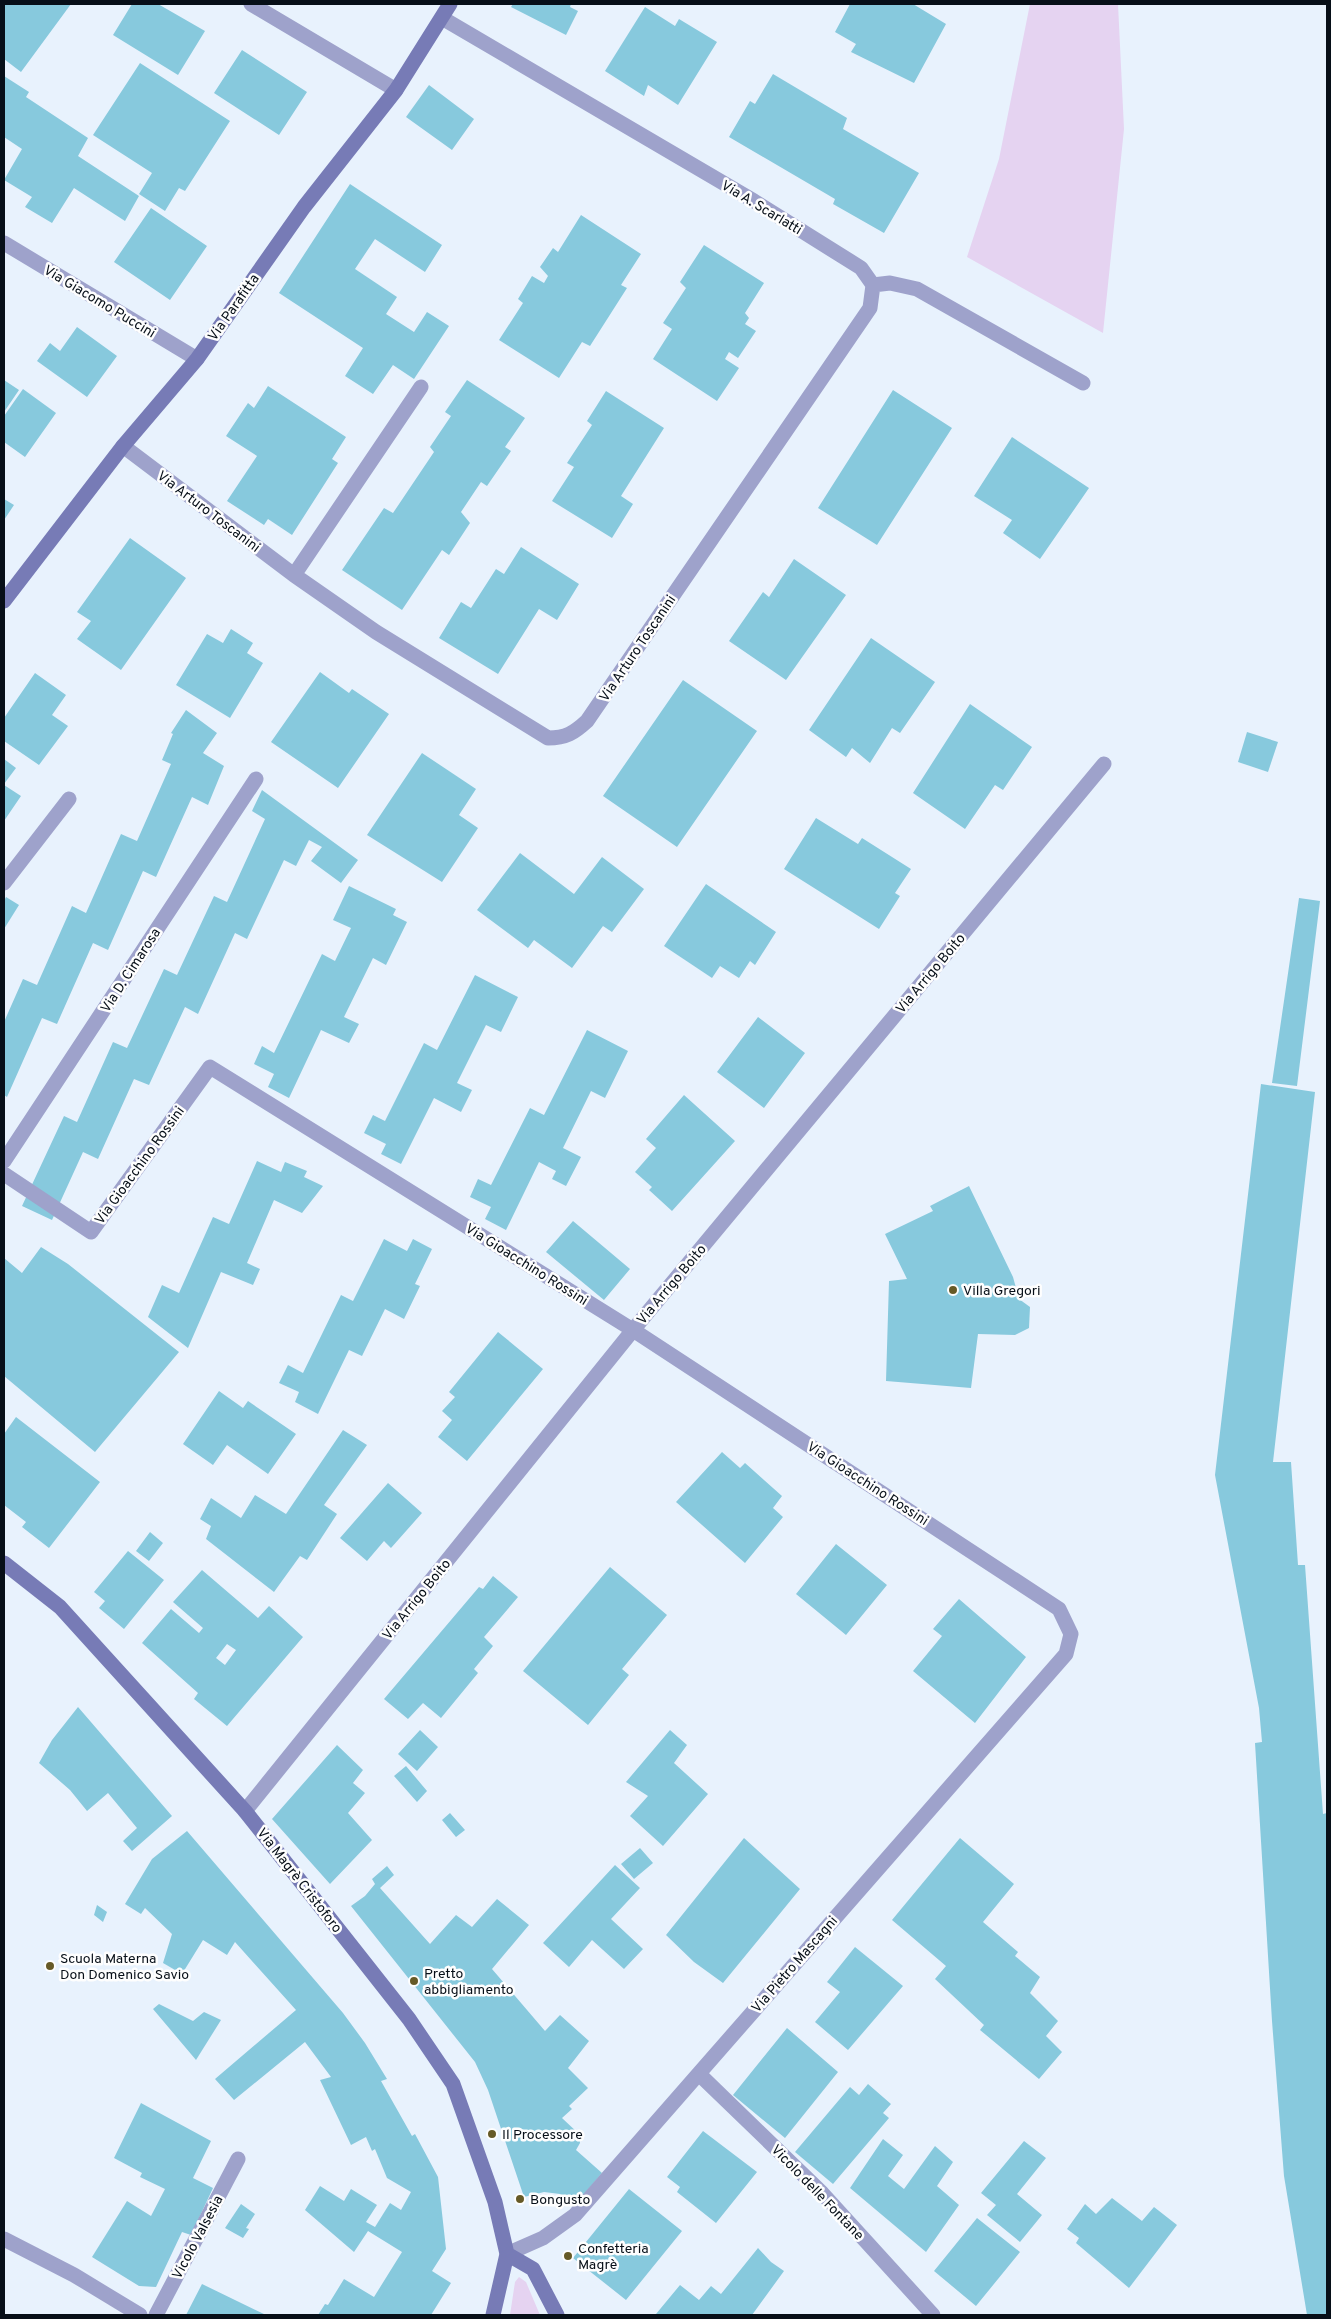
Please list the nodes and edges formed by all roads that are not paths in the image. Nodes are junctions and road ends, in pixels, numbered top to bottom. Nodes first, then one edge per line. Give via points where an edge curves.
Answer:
1 (251, 4) edge
2 (450, 4) edge
3 (442, 18) junction
4 (396, 90) junction
5 (4, 243) edge
6 (873, 284) junction
7 (197, 359) junction
8 (1083, 384) dead end
9 (421, 387) dead end
10 (123, 446) junction
11 (294, 575) junction
12 (4, 601) edge
13 (1104, 764) dead end
14 (256, 779) dead end
15 (69, 799) dead end
16 (4, 884) edge
17 (4, 1160) edge
18 (4, 1174) edge
19 (633, 1330) junction
20 (4, 1563) edge
21 (1066, 1654) joint
22 (246, 1811) junction
23 (698, 2074) junction
24 (238, 2159) dead end
25 (4, 2239) edge
26 (507, 2254) junction
27 (140, 2315) edge
28 (156, 2315) edge
29 (493, 2315) edge
30 (557, 2315) edge
31 (932, 2315) edge

1 - 4 street
2 - 3 street, Via Parafitta
3 - 4 street, Via Parafitta
3 - 6 street, Via A. Scarlatti via 754,201 862,268
4 - 7 street, Via Parafitta via 304,206
5 - 7 street, Via Giacomo Puccini
6 - 8 street via 890,283 917,289
6 - 11 street, Via Arturo Toscanini via 870,308 587,721 573,734 548,738 376,632
7 - 10 street, Via Parafitta
9 - 11 street
10 - 11 street, Via Arturo Toscanini
10 - 12 street, Via Parafitta
13 - 19 street, Via Arrigo Boito
14 - 17 street, Via D. Cimarosa
15 - 16 street
18 - 19 street, Via Gioacchino Rossini via 91,1232 210,1067
19 - 21 street, Via Gioacchino Rossini via 1059,1609 1071,1634
19 - 22 street, Via Arrigo Boito
20 - 22 street, Via Magrè Cristoforo via 60,1607
21 - 23 street, Via Pietro Mascagni
22 - 26 street, Via Magrè Cristoforo via 409,2019 453,2084 494,2202
23 - 26 street, Via Pietro Mascagni via 575,2215 543,2238
23 - 31 street, Vicolo delle Fontane via 822,2193
24 - 28 street, Vicolo Valsesia
25 - 27 street via 74,2275
26 - 29 street
26 - 30 street via 533,2269

